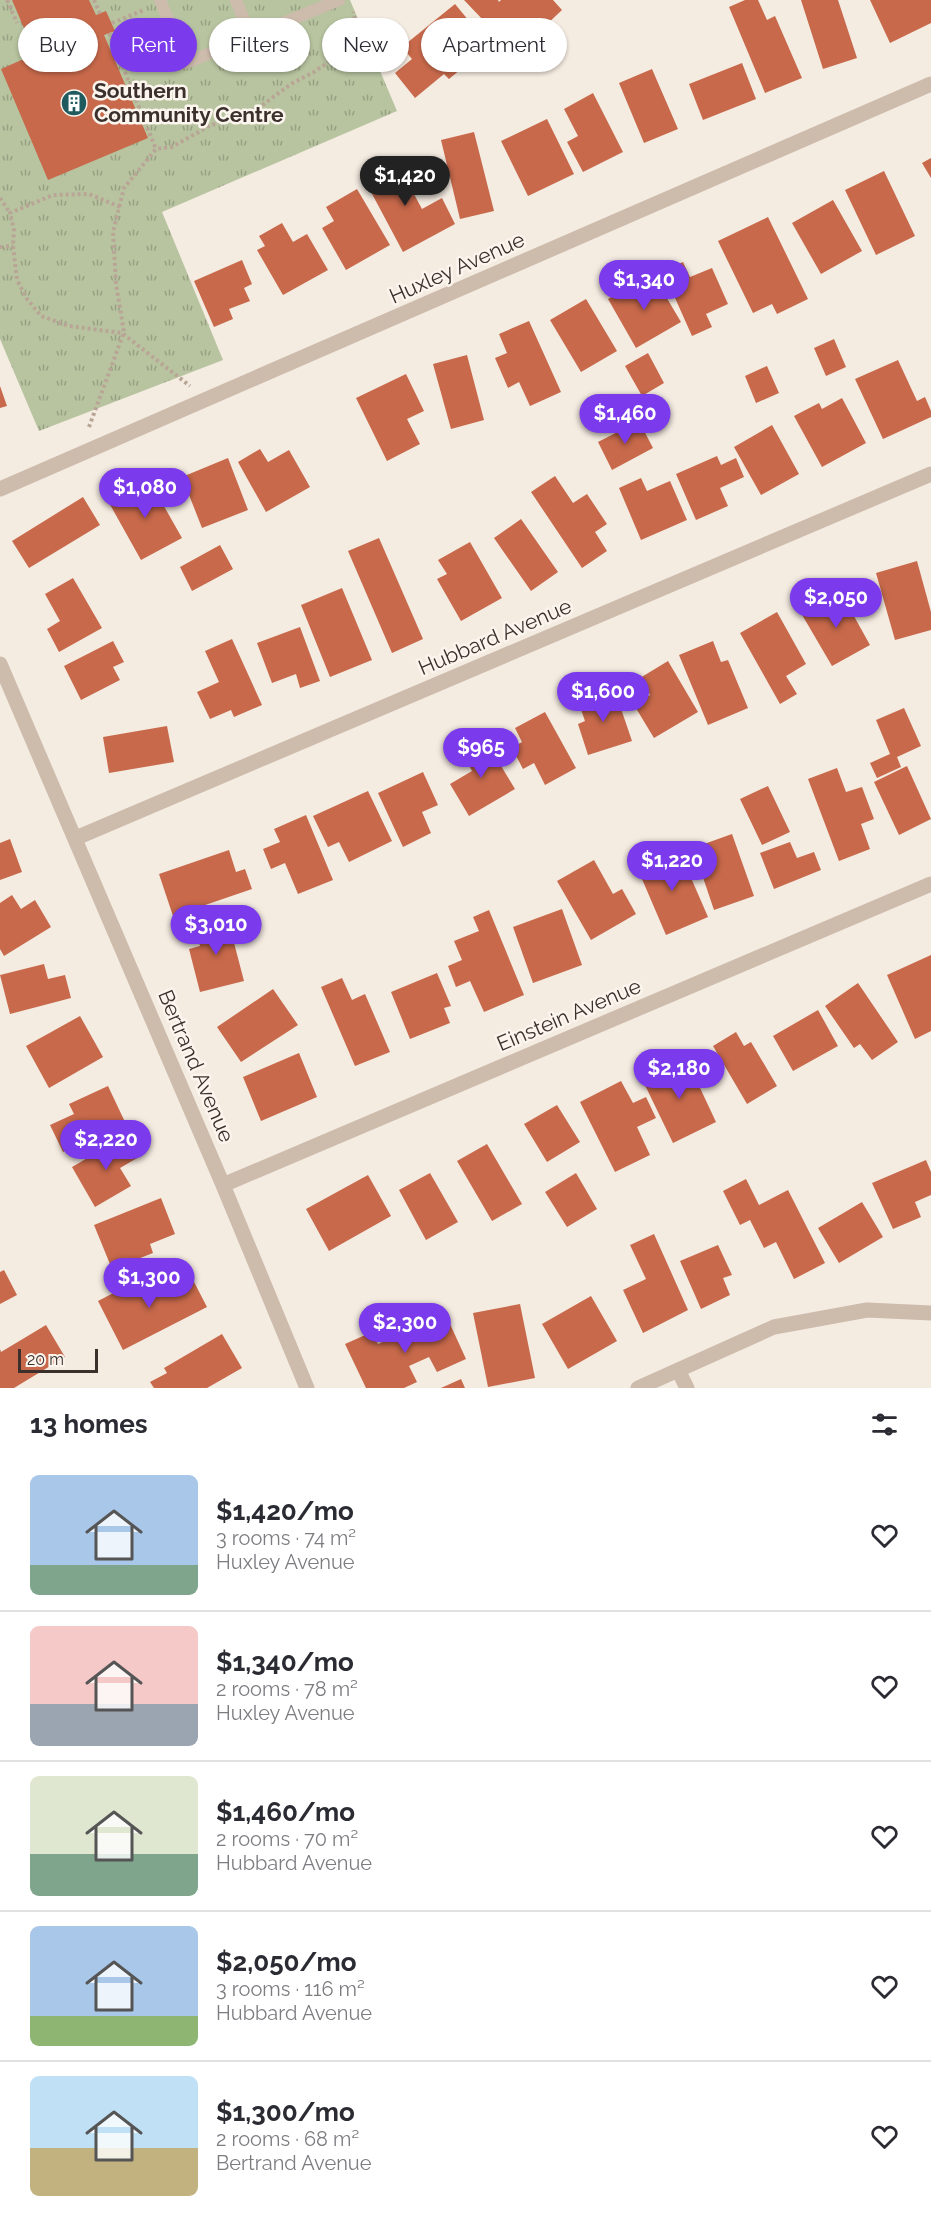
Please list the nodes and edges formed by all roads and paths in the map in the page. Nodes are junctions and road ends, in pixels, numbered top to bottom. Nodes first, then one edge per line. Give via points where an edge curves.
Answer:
1 (7, 0) edge
2 (94, 0) edge
3 (236, 0) edge
4 (339, 0) edge
5 (161, 1) edge
6 (352, 9) dead end
7 (100, 14) dead end
8 (123, 18) edge
9 (243, 18) edge
10 (293, 18) edge
11 (16, 23) dead end
12 (109, 33) dead end
13 (209, 53) edge
14 (931, 84) edge
15 (156, 149) junction
16 (0, 198) edge
17 (120, 207) junction
18 (10, 213) junction
19 (14, 246) junction
20 (0, 247) edge
21 (124, 334) junction
22 (207, 399) junction
23 (82, 454) junction
24 (931, 474) edge
25 (0, 489) edge
26 (0, 664) edge
27 (76, 838) junction
28 (931, 884) edge
29 (223, 1185) junction
30 (931, 1313) edge
31 (678, 1370) junction
32 (307, 1388) edge
33 (638, 1388) edge
34 (687, 1388) edge

1 - 11 path
2 - 7 path
3 - 9 lane
4 - 10 lane
5 - 8 path
5 - 13 lane via 186,63
6 - 15 path via 360,36 343,52 257,109 208,126 171,147
12 - 15 path
14 - 22 street, Huxley Avenue
15 - 17 path via 124,188
16 - 18 path
17 - 18 path via 89,194 53,195
17 - 21 path via 113,232
18 - 19 path
19 - 20 path
19 - 21 path via 17,280 41,316 69,326
21 - 22 path
21 - 23 path
22 - 23 street, Huxley Avenue
23 - 25 street, Huxley Avenue
24 - 27 street, Hubbard Avenue
26 - 27 street, Bertrand Avenue
27 - 29 street, Bertrand Avenue
28 - 29 street, Einstein Avenue
29 - 32 street, Bertrand Avenue
30 - 31 street via 867,1310 774,1327
31 - 33 street
31 - 34 street

